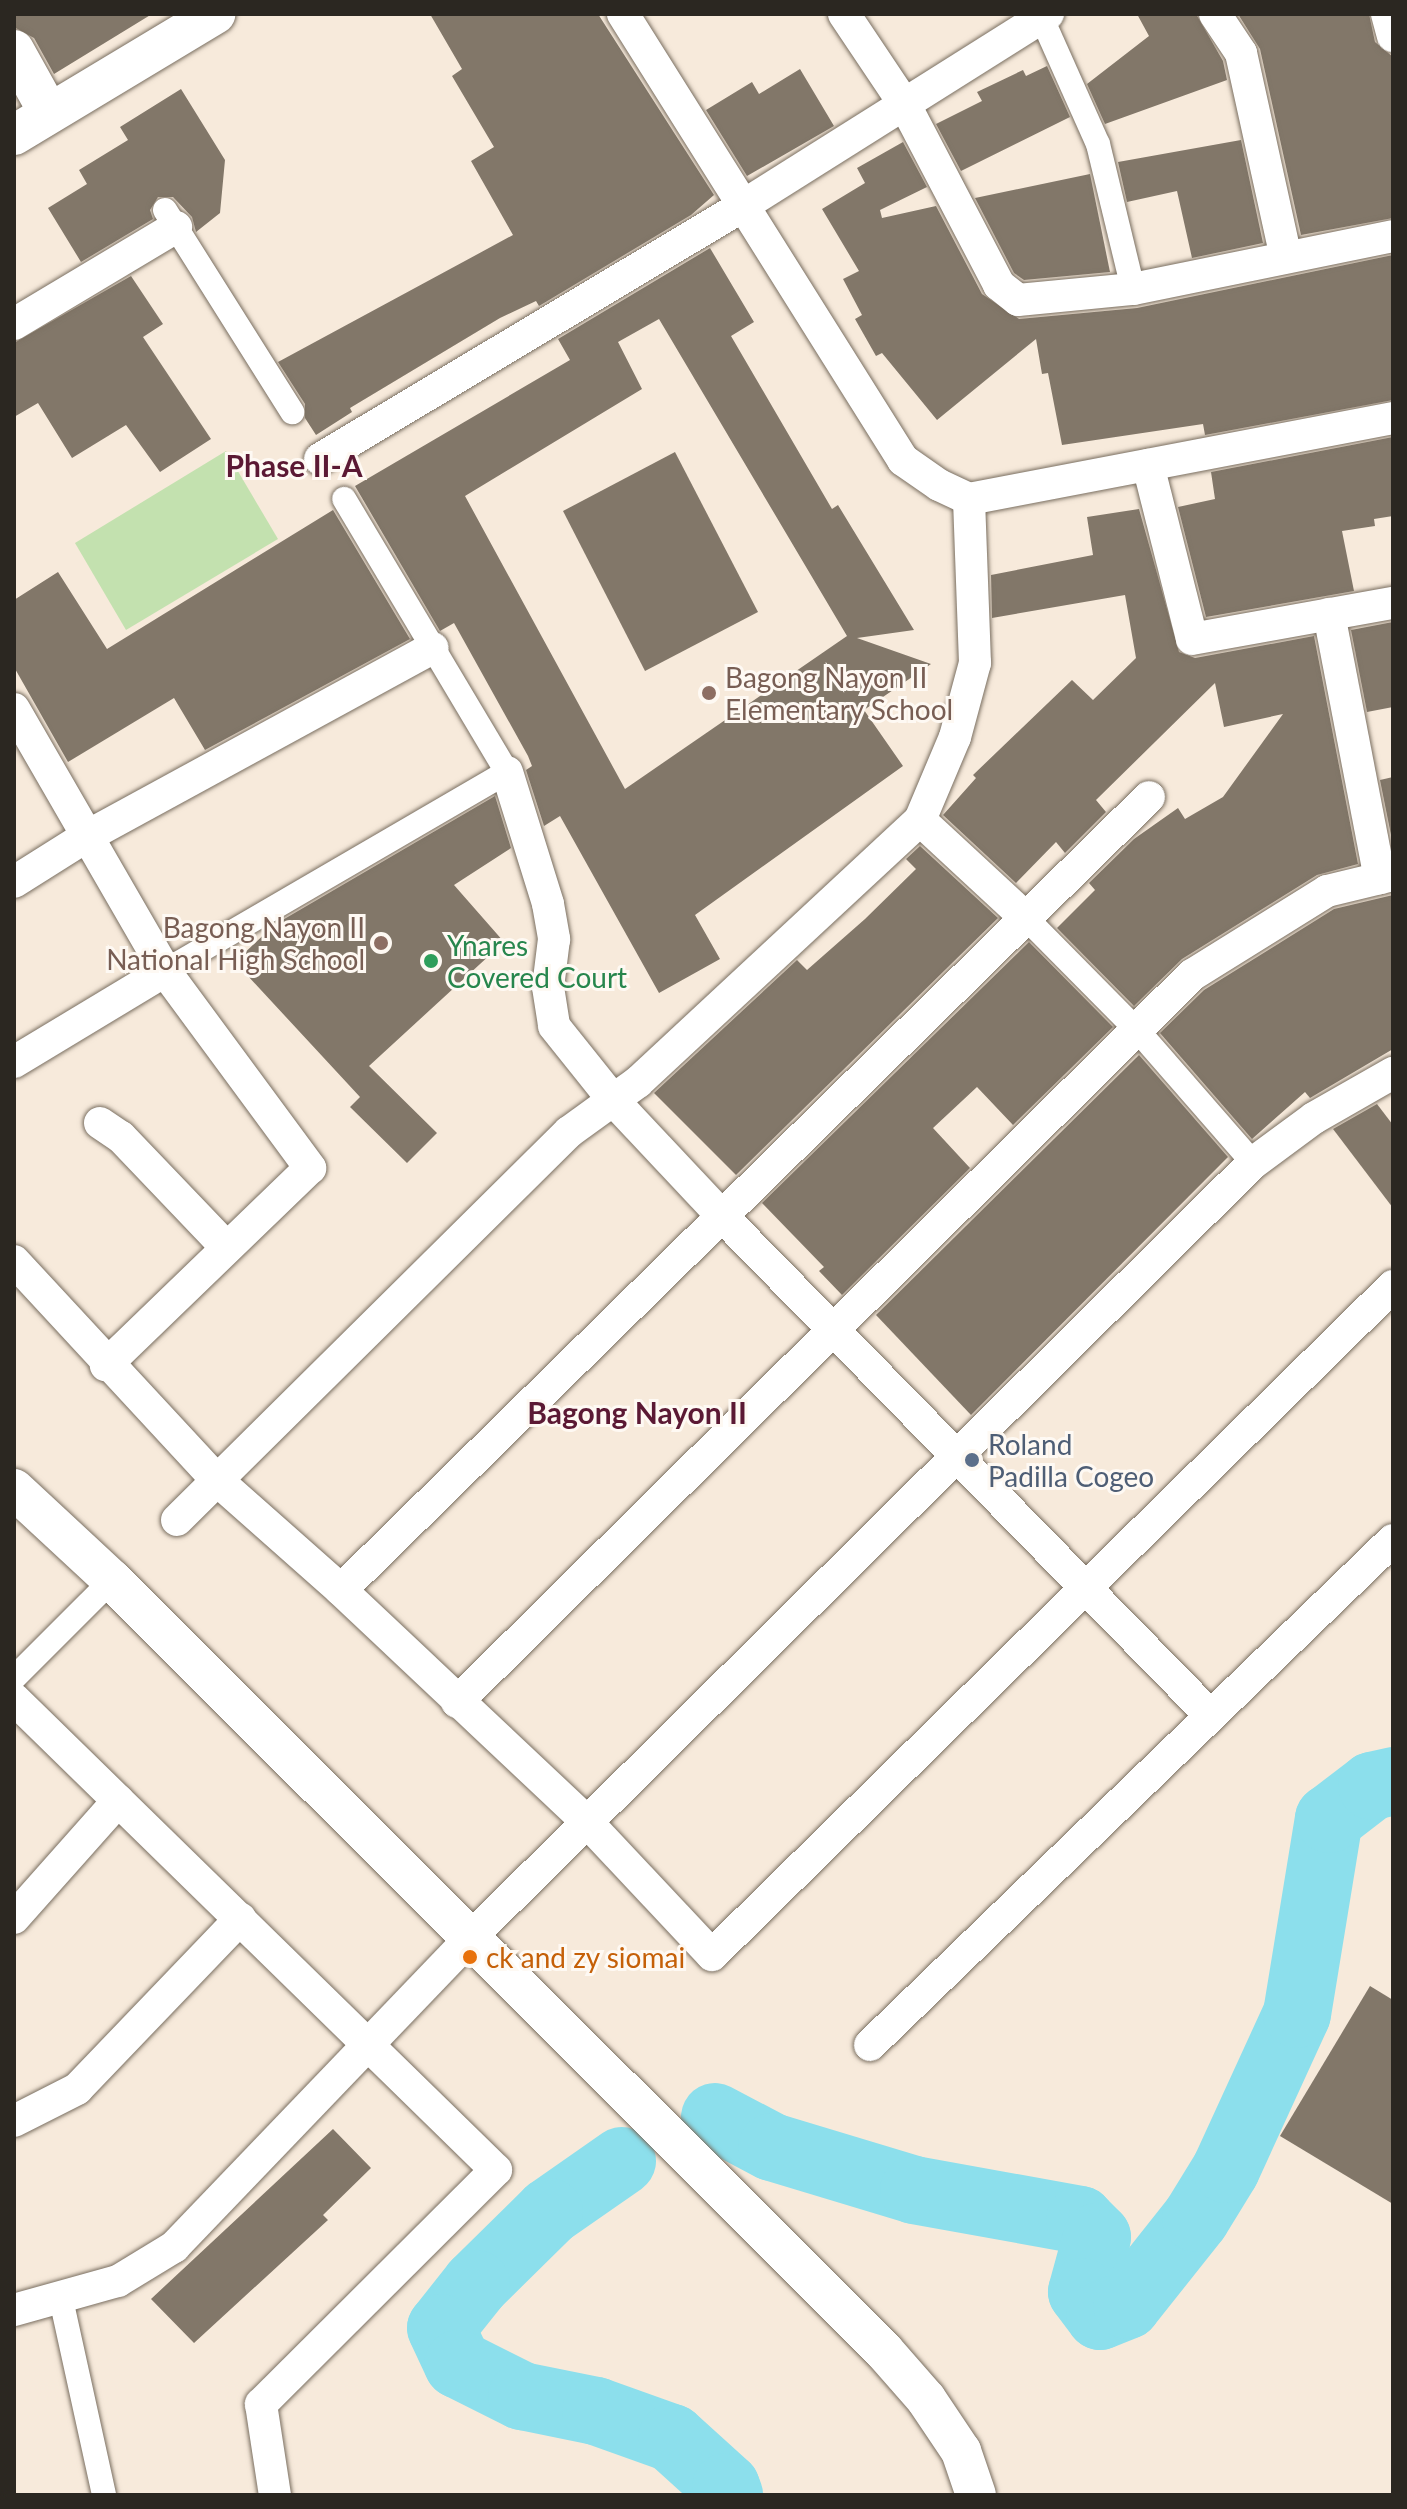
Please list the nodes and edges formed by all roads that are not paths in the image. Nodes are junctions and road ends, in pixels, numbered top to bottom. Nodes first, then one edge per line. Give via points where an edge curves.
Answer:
1 (215, 14) edge
2 (623, 14) edge
3 (844, 14) edge
4 (1215, 14) edge
5 (1387, 14) edge
6 (1043, 15) edge
7 (1393, 36) edge
8 (14, 50) edge
9 (905, 105) junction
10 (49, 113) junction
11 (14, 135) edge
12 (741, 207) junction
13 (170, 219) joint
14 (1393, 236) edge
15 (1286, 257) junction
16 (1133, 289) junction
17 (14, 324) edge
18 (292, 412) dead end
19 (1393, 418) edge
20 (320, 459) dead end
21 (1148, 465) junction
22 (344, 499) dead end
23 (969, 499) junction
24 (1393, 603) edge
25 (1329, 614) junction
26 (433, 648) junction
27 (14, 709) edge
28 (507, 772) junction
29 (1149, 797) dead end
30 (920, 820) junction
31 (84, 838) junction
32 (1386, 877) edge
33 (14, 882) edge
34 (1027, 919) junction
35 (165, 971) junction
36 (1138, 1031) junction
37 (14, 1062) edge
38 (1393, 1073) edge
39 (614, 1101) junction
40 (100, 1123) dead end
41 (1253, 1163) junction
42 (721, 1215) junction
43 (227, 1248) junction
44 (14, 1261) edge
45 (1393, 1286) edge
46 (834, 1331) junction
47 (106, 1365) junction
48 (956, 1456) junction
49 (218, 1481) junction
50 (14, 1489) edge
51 (177, 1520) dead end
52 (1393, 1540) edge
53 (112, 1580) junction
54 (1088, 1588) junction
55 (341, 1590) junction
56 (14, 1678) edge
57 (14, 1699) edge
58 (457, 1702) junction
59 (1211, 1716) junction
60 (118, 1801) junction
61 (588, 1823) junction
62 (14, 1918) edge
63 (240, 1919) junction
64 (470, 1938) junction
65 (368, 2044) junction
66 (870, 2045) dead end
67 (14, 2121) edge
68 (61, 2299) junction
69 (14, 2310) edge
70 (104, 2495) edge
71 (275, 2495) edge
72 (976, 2495) edge

1 - 10 street
2 - 12 street
3 - 9 street
4 - 15 street via 1241,53
5 - 7 street
6 - 9 street
6 - 16 street via 1098,144
8 - 10 street
9 - 12 street
9 - 16 street via 1006,294 1032,302
10 - 11 street
12 - 20 street
12 - 23 street via 903,460
13 - 17 street
13 - 18 street
14 - 15 street
15 - 16 street
19 - 21 street
21 - 23 street
21 - 25 street via 1192,639
22 - 26 street
23 - 30 street via 975,663 955,737
24 - 25 street
25 - 32 street
26 - 28 street
26 - 31 street
27 - 31 street
28 - 35 street
28 - 39 street via 548,904 554,939 548,987 554,1026
29 - 34 street
30 - 34 street
30 - 39 street
31 - 33 street
31 - 35 street
32 - 36 street via 1327,891 1259,929 1192,975
34 - 36 street
34 - 42 street
35 - 37 street
35 - 43 street via 310,1168
36 - 41 street
36 - 46 street
38 - 41 street via 1314,1118
39 - 42 street
39 - 49 street via 569,1132
40 - 43 street via 121,1137
41 - 48 street
42 - 46 street
42 - 55 street
43 - 47 street
44 - 47 street
45 - 54 street
46 - 48 street
46 - 58 street
47 - 49 street
48 - 54 street
48 - 61 street
49 - 51 street
49 - 55 street
50 - 53 street
52 - 59 street
53 - 56 street
53 - 64 street
54 - 59 street
54 - 61 street via 712,1955
55 - 58 street
57 - 60 street
58 - 61 street
59 - 66 street
60 - 62 street
60 - 63 street
61 - 64 street
63 - 65 street
63 - 67 street via 77,2089
64 - 65 street
64 - 72 street via 884,2351 961,2451
65 - 68 street via 174,2247 118,2281
65 - 71 street via 496,2170 261,2404
68 - 69 street
68 - 70 street

